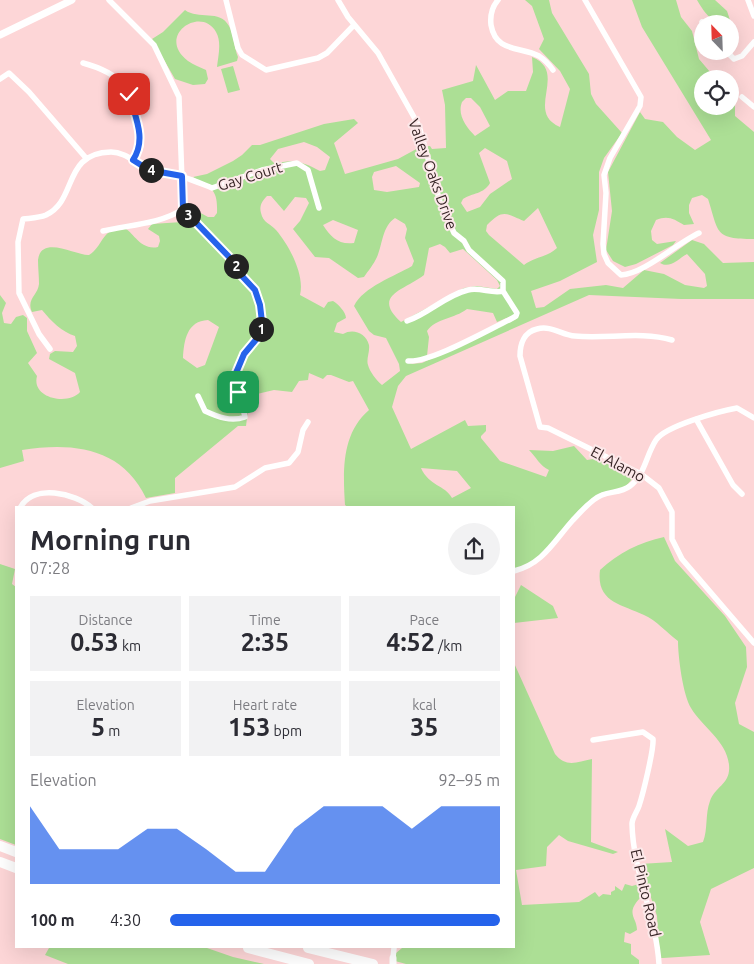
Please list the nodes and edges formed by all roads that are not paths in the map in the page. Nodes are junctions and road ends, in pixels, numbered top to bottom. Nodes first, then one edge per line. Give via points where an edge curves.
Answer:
1 (72, 0) edge
2 (109, 0) edge
3 (226, 0) edge
4 (338, 0) edge
5 (498, 0) edge
6 (586, 0) edge
7 (748, 0) edge
8 (754, 16) edge
9 (354, 25) junction
10 (0, 35) edge
11 (754, 42) edge
12 (739, 57) edge
13 (83, 63) dead end
14 (553, 70) dead end
15 (0, 79) edge
16 (742, 97) dead end
17 (754, 107) edge
18 (86, 158) junction
19 (133, 160) junction
20 (182, 176) junction
21 (320, 208) dead end
22 (183, 209) junction
23 (103, 231) dead end
24 (699, 233) dead end
25 (504, 290) junction
26 (408, 321) dead end
27 (672, 340) dead end
28 (50, 350) dead end
29 (408, 361) dead end
30 (198, 396) dead end
31 (754, 418) edge
32 (696, 419) junction
33 (308, 422) dead end
34 (641, 474) junction
35 (742, 494) dead end
36 (21, 506) edge
37 (89, 506) edge
38 (137, 506) edge
39 (515, 571) edge
40 (754, 643) edge
41 (593, 740) dead end
42 (0, 846) edge
43 (15, 852) edge
44 (0, 862) edge
45 (15, 868) edge
46 (248, 948) edge
47 (308, 948) edge
48 (394, 948) edge
49 (393, 961) edge
50 (309, 964) edge
51 (373, 964) edge
52 (659, 964) edge

1 - 10 street
2 - 20 street via 154,45 179,97
3 - 9 street via 242,55 266,70 318,58
4 - 9 street, Valley Oaks Drive
5 - 14 street via 491,16 497,40 510,49 540,57
6 - 24 street via 641,97 640,106 606,165 603,244 608,263 621,275 631,273
7 - 8 street
9 - 25 street, Valley Oaks Drive via 378,54 419,126 440,202 454,233 503,281
11 - 12 street
13 - 19 street via 117,78 128,90 141,141 140,150
15 - 18 street via 9,73
16 - 17 street
18 - 19 street, Gay Court via 110,152
18 - 28 street via 75,170 66,193 54,208 47,214 23,219 18,242 19,293
19 - 20 street, Gay Court via 149,170
20 - 21 street, Gay Court via 212,188 262,170 297,163 308,170
20 - 22 street
22 - 23 street via 162,218
22 - 30 street via 233,261 255,290 262,322 259,336 244,354 236,373 245,417 236,420 218,417 205,411
25 - 26 street via 466,291
25 - 29 street, Valley Oaks Drive via 516,316 419,361
27 - 34 street, El Alamo via 654,336 576,336 550,328 532,331 523,340 520,356 540,427
31 - 32 street via 737,408
32 - 34 street via 657,438
32 - 35 street via 733,485
33 - 38 street via 298,452 289,463 263,469 236,487 173,496
34 - 39 street via 623,492 603,494 593,501 536,563
34 - 40 street, El Alamo via 659,488 672,512 672,539 682,560
36 - 37 street via 34,497 55,492 76,496
41 - 52 street, El Pinto Road via 643,732 653,738 642,793 632,822 640,878 654,924
42 - 43 highway
44 - 45 highway
46 - 50 highway
47 - 51 highway
48 - 49 street

